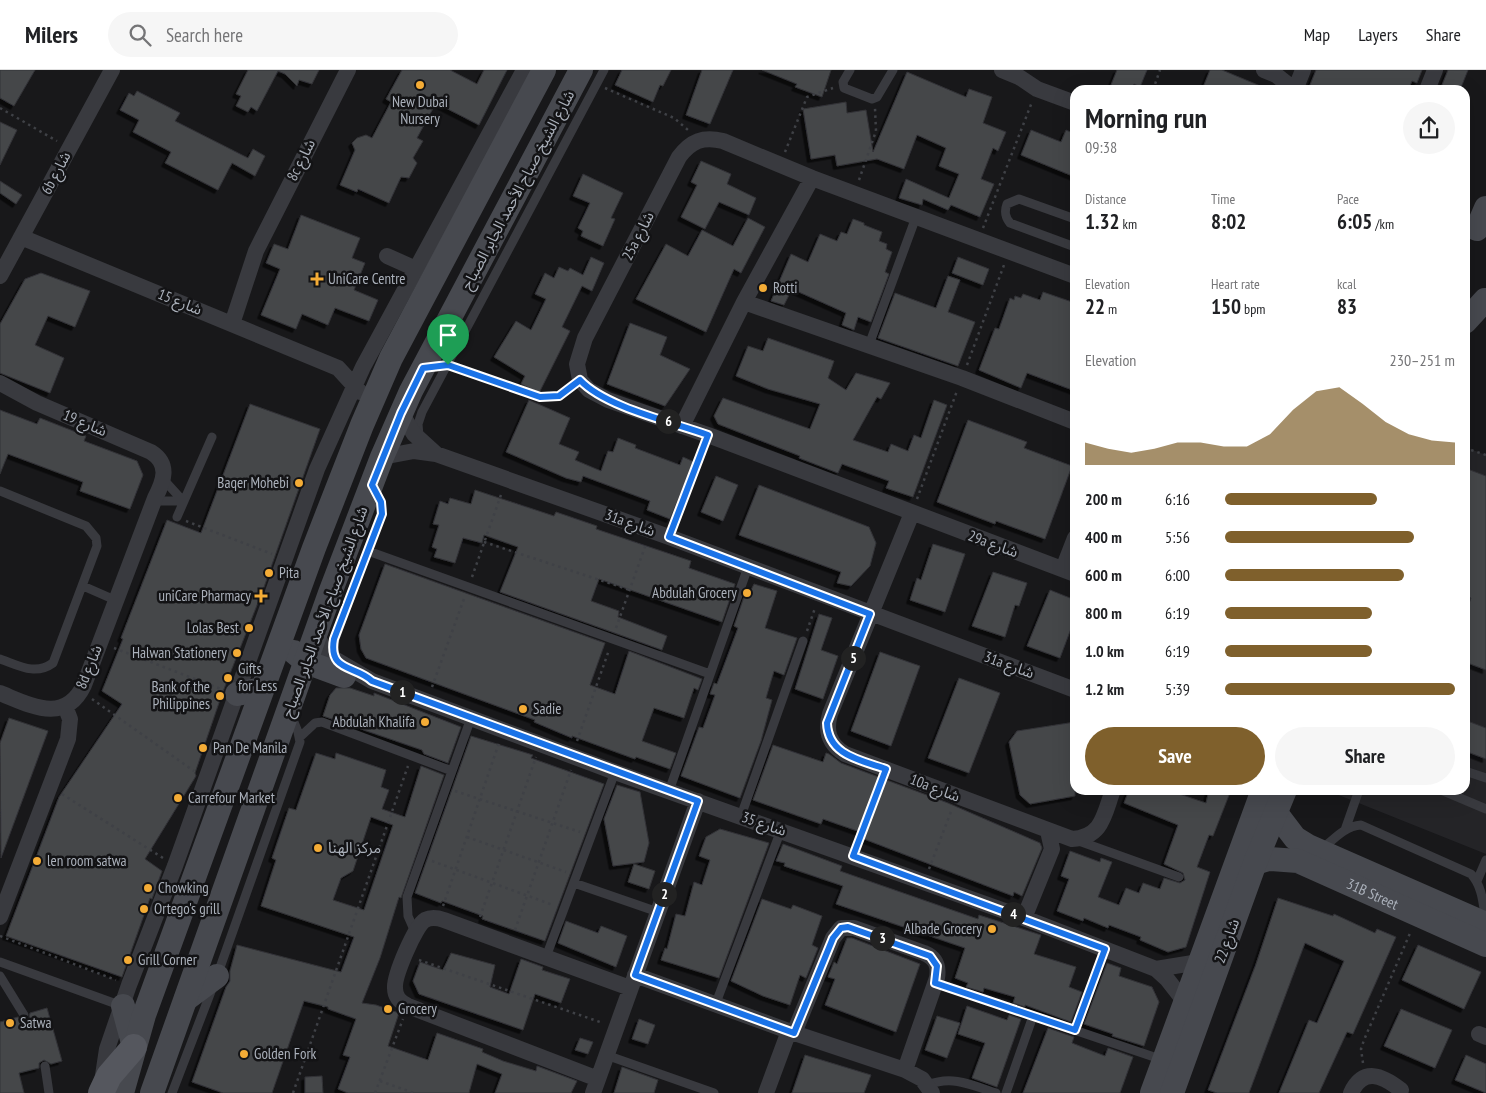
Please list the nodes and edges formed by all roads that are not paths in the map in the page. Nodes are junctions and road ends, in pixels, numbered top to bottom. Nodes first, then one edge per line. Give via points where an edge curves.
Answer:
1 (112, 70) edge
2 (348, 70) edge
3 (524, 70) edge
4 (544, 70) edge
5 (604, 70) edge
6 (850, 70) edge
7 (893, 70) edge
8 (1002, 70) edge
9 (1264, 70) edge
10 (1303, 70) edge
11 (1435, 70) edge
12 (1021, 73) edge
13 (589, 77) edge
14 (1290, 85) edge
15 (1297, 85) edge
16 (1428, 85) edge
17 (1070, 101) edge
18 (812, 178) junction
19 (916, 217) junction
20 (1070, 217) edge
21 (22, 237) junction
22 (1070, 245) edge
23 (387, 256) dead end
24 (416, 269) junction
25 (1070, 274) edge
26 (0, 276) edge
27 (1479, 299) edge
28 (744, 302) junction
29 (1470, 314) edge
30 (226, 322) junction
31 (869, 345) junction
32 (392, 358) junction
33 (448, 365) junction
34 (363, 367) junction
35 (338, 368) junction
36 (423, 368) junction
37 (0, 383) edge
38 (355, 384) junction
39 (0, 392) edge
40 (37, 403) junction
41 (369, 408) junction
42 (401, 413) junction
43 (1070, 420) edge
44 (682, 426) junction
45 (212, 437) dead end
46 (420, 440) junction
47 (436, 454) junction
48 (382, 457) junction
49 (161, 472) junction
50 (372, 485) junction
51 (0, 491) edge
52 (154, 499) junction
53 (183, 501) junction
54 (912, 513) junction
55 (176, 517) road end
56 (314, 548) junction
57 (368, 551) junction
58 (748, 567) junction
59 (1069, 572) edge
60 (83, 586) junction
61 (354, 587) junction
62 (330, 593) junction
63 (116, 600) junction
64 (870, 614) junction
65 (316, 632) junction
66 (803, 641) road end
67 (0, 659) edge
68 (341, 670) junction
69 (302, 673) junction
70 (710, 674) junction
71 (1070, 688) edge
72 (262, 689) junction
73 (0, 693) edge
74 (237, 694) junction
75 (65, 706) junction
76 (289, 710) junction
77 (471, 718) junction
78 (300, 737) junction
79 (452, 771) junction
80 (614, 772) junction
81 (1470, 773) edge
82 (1486, 778) edge
83 (669, 791) junction
84 (1111, 795) edge
85 (1261, 795) edge
86 (1283, 795) edge
87 (1358, 795) edge
88 (1453, 795) edge
89 (698, 801) junction
90 (1486, 809) edge
91 (1276, 813) junction
92 (741, 816) junction
93 (781, 830) junction
94 (1345, 830) junction
95 (1048, 831) junction
96 (1072, 839) junction
97 (1319, 852) junction
98 (1486, 860) edge
99 (1255, 863) junction
100 (1179, 877) dead end
101 (575, 879) junction
102 (1477, 881) junction
103 (658, 912) junction
104 (0, 917) edge
105 (1024, 918) junction
106 (1486, 923) edge
107 (415, 932) junction
108 (1486, 945) edge
109 (1105, 949) junction
110 (546, 957) junction
111 (0, 962) edge
112 (1199, 962) junction
113 (1156, 969) junction
114 (0, 976) edge
115 (217, 976) junction
116 (633, 982) junction
117 (935, 983) junction
118 (126, 996) junction
119 (186, 999) junction
120 (1185, 1002) junction
121 (716, 1003) junction
122 (24, 1015) dead end
123 (1033, 1016) junction
124 (1075, 1030) junction
125 (791, 1032) junction
126 (134, 1046) junction
127 (606, 1054) junction
128 (1163, 1060) junction
129 (45, 1066) dead end
130 (905, 1070) junction
131 (595, 1086) edge
132 (930, 1089) edge
133 (1404, 1091) edge
134 (108, 1092) edge
135 (49, 1093) edge
136 (152, 1093) edge
137 (172, 1093) edge
138 (714, 1093) edge
139 (766, 1093) edge
140 (996, 1093) edge
141 (1006, 1093) edge
142 (1152, 1093) edge
143 (1172, 1093) edge
144 (1350, 1093) edge
145 (1358, 1093) edge

1 - 21 street, 6b شارع
2 - 30 street, 8c شارع via 256,252 242,272
3 - 24 street
4 - 32 main road, شارع الشيخ صباح الأحمد الجابر الصباح
5 - 13 lane
6 - 7 lane via 843,85 875,99
8 - 12 street
9 - 14 street
10 - 15 street
11 - 16 street
12 - 17 street via 1037,89
13 - 33 lane
13 - 36 main road, شارع الشيخ صباح الأحمد الجابر الصباح
18 - 19 street
18 - 28 street
18 - 44 street, 25a شارع via 711,138 698,140 679,157 585,338 577,364 580,380 590,390 608,400
19 - 25 street
19 - 31 lane
20 - 22 lane via 1019,199 1007,204 1004,211 1010,223
21 - 26 street, 6b شارع
21 - 30 street, شارع 15
23 - 24 street
24 - 34 street
27 - 29 main road
28 - 31 street
28 - 44 street
30 - 35 street, شارع 15
31 - 43 street
32 - 34 street, شارع 15
32 - 41 main road, شارع الشيخ صباح الأحمد الجابر الصباح
33 - 36 main road
33 - 46 lane via 419,418
34 - 35 street, شارع 15
34 - 38 street
35 - 38 street, شارع 15
36 - 42 main road, شارع الشيخ صباح الأحمد الجابر الصباح
37 - 40 street, شارع 19
38 - 41 street, شارع 15
38 - 74 street via 317,469
39 - 40 street, شارع 19
40 - 49 street, شارع 19 via 133,444
41 - 56 main road, شارع الشيخ صباح الأحمد الجابر الصباح
42 - 46 street, 31a شارع
42 - 48 main road, شارع الشيخ صباح الأحمد الجابر الصباح
44 - 54 street
45 - 53 lane
46 - 47 street, 31a شارع
47 - 48 street, 31a شارع via 414,451
47 - 58 street, 31a شارع
48 - 50 main road, شارع الشيخ صباح الأحمد الجابر الصباح
49 - 52 street, 8d شارع
49 - 53 lane
50 - 57 lane via 382,508
50 - 62 main road, شارع الشيخ صباح الأحمد الجابر الصباح
51 - 60 lane via 79,522 92,531 97,546
52 - 53 lane
52 - 63 street, 8d شارع
53 - 55 lane
54 - 59 street, 29a شارع
54 - 64 street, 10a شارع
56 - 69 main road via 317,569 292,643
56 - 72 main road, شارع الشيخ صباح الأحمد الجابر الصباح
57 - 61 lane
57 - 70 lane
58 - 64 street, 31a شارع
58 - 70 lane
60 - 63 lane
60 - 67 lane via 52,663 40,670 32,670
61 - 62 main road
61 - 68 lane via 334,639 334,652
62 - 65 main road, شارع الشيخ صباح الأحمد الجابر الصباح
63 - 75 street, 8d شارع via 81,691
64 - 71 street, 31a شارع
64 - 95 street, 10a شارع via 830,714 828,732 831,741 845,754
65 - 68 street via 324,650
65 - 69 main road, شارع الشيخ صباح الأحمد الجابر الصباح
66 - 92 lane
68 - 69 main road
68 - 77 street, شارع 35
69 - 76 main road, شارع الشيخ صباح الأحمد الجابر الصباح
70 - 83 lane
72 - 74 main road
72 - 126 main road, شارع الشيخ صباح الأحمد الجابر الصباح
73 - 75 street via 44,709
74 - 118 street
75 - 104 street, 8d شارع via 70,718 69,732
76 - 78 lane
76 - 119 main road, شارع الشيخ صباح الأحمد الجابر الصباح
77 - 79 lane
77 - 80 street, شارع 35
78 - 79 lane via 315,723 322,722
78 - 115 lane
79 - 107 lane via 407,897 408,916
80 - 83 street, شارع 35
80 - 101 lane
81 - 82 lane
83 - 89 street, شارع 35
84 - 96 street via 1101,824 1094,832 1084,838
85 - 112 main road, شارع 22
86 - 91 main road, شارع 22
87 - 94 lane
88 - 90 lane
89 - 92 street, شارع 35
89 - 103 street
91 - 97 main road, 31B Street via 1295,838
91 - 99 main road, شارع 22
92 - 93 street, شارع 35
93 - 105 street, شارع 35
93 - 121 lane
94 - 97 lane
94 - 102 lane via 1352,825 1361,825 1464,870
95 - 96 street, 10a شارع
95 - 105 street via 1052,849
96 - 100 lane
97 - 106 main road, 31B Street
98 - 102 lane
99 - 108 main road, 31B Street via 1269,859 1298,861
99 - 143 main road, شارع 22
101 - 103 lane
101 - 110 lane
102 - 106 lane
103 - 116 street
105 - 109 street, شارع 35
107 - 110 street via 424,920 439,918
107 - 131 street via 394,987 400,1002
109 - 113 street, شارع 35
109 - 124 lane
110 - 116 street
111 - 118 lane
112 - 113 street
112 - 120 main road, شارع 22
113 - 120 street, شارع 35
114 - 122 lane
115 - 119 main road
115 - 137 lane
116 - 121 street
116 - 127 street
117 - 123 lane
117 - 125 street via 937,966 930,956 854,928 841,928 833,938
117 - 130 street
118 - 126 main road
118 - 134 street via 104,1059
119 - 136 main road, شارع الشيخ صباح الأحمد الجابر الصباح
120 - 128 main road, شارع 22
121 - 125 street
123 - 124 lane
123 - 141 lane
124 - 128 lane
125 - 130 street
125 - 139 street
126 - 134 main road via 109,1076
127 - 131 street
127 - 138 lane
128 - 142 main road, شارع 22
129 - 135 lane
130 - 132 street via 922,1079
132 - 140 lane via 940,1080 952,1080
133 - 144 street via 1378,1076 1365,1077 1355,1084
133 - 145 street via 1376,1084 1363,1087

